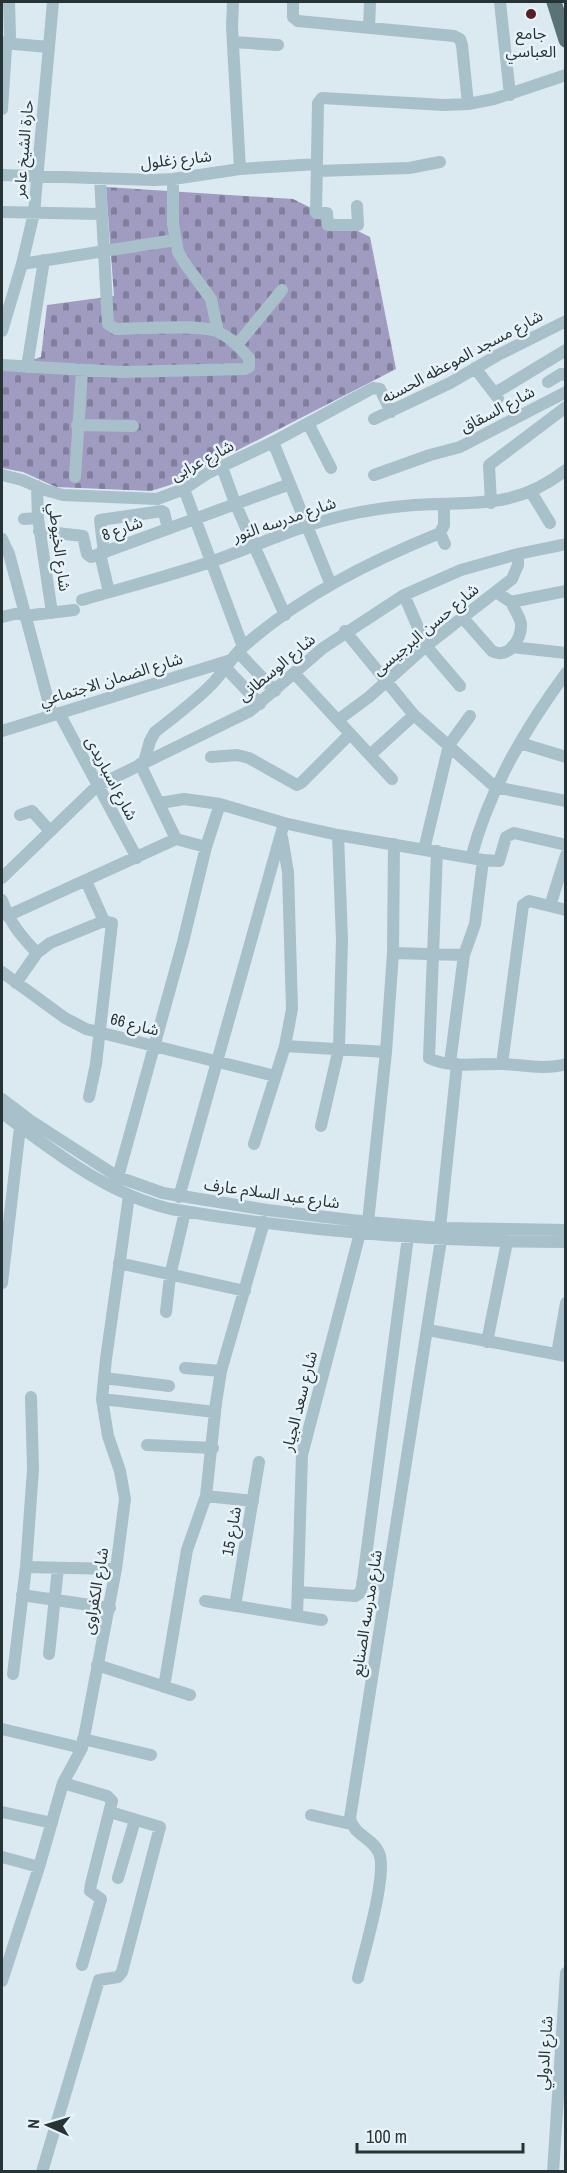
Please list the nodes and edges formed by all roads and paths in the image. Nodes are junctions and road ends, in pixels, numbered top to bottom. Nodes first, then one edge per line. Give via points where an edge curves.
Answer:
1 (9, 2) edge
2 (52, 2) edge
3 (233, 2) edge
4 (293, 2) edge
5 (370, 2) edge
6 (500, 2) edge
7 (554, 2) edge
8 (369, 28) junction
9 (566, 40) edge
10 (233, 42) junction
11 (5, 44) edge
12 (278, 45) dead end
13 (49, 47) junction
14 (566, 75) edge
15 (510, 94) junction
16 (468, 104) junction
17 (2, 109) edge
18 (440, 162) dead end
19 (317, 168) junction
20 (240, 169) junction
21 (2, 175) edge
22 (37, 177) junction
23 (100, 178) junction
24 (172, 179) junction
25 (357, 206) dead end
26 (2, 212) edge
27 (34, 213) junction
28 (100, 214) junction
29 (175, 240) junction
30 (103, 250) junction
31 (45, 260) junction
32 (22, 264) junction
33 (282, 290) dead end
34 (566, 321) edge
35 (2, 331) edge
36 (218, 332) junction
37 (237, 345) junction
38 (566, 350) edge
39 (2, 365) edge
40 (27, 367) junction
41 (475, 368) junction
42 (82, 370) junction
43 (566, 375) edge
44 (548, 382) dead end
45 (566, 392) edge
46 (566, 407) edge
47 (391, 412) junction
48 (374, 419) dead end
49 (308, 423) junction
50 (77, 425) junction
51 (133, 426) dead end
52 (273, 442) junction
53 (222, 467) junction
54 (332, 468) dead end
55 (566, 470) edge
56 (2, 475) edge
57 (374, 475) dead end
58 (75, 477) dead end
59 (290, 484) junction
60 (37, 486) junction
61 (184, 489) junction
62 (531, 492) junction
63 (235, 503) junction
64 (491, 503) junction
65 (444, 505) junction
66 (24, 519) dead end
67 (196, 519) junction
68 (550, 523) dead end
69 (38, 525) junction
70 (306, 526) junction
71 (168, 529) junction
72 (2, 539) edge
73 (566, 544) edge
74 (253, 546) junction
75 (102, 553) junction
76 (518, 554) junction
77 (212, 561) junction
78 (331, 585) junction
79 (566, 591) edge
80 (109, 592) junction
81 (496, 592) junction
82 (404, 595) junction
83 (82, 600) dead end
84 (510, 603) junction
85 (74, 610) dead end
86 (52, 613) junction
87 (23, 614) junction
88 (285, 615) junction
89 (2, 617) edge
90 (462, 617) junction
91 (345, 632) junction
92 (426, 646) junction
93 (512, 647) junction
94 (566, 652) edge
95 (231, 658) junction
96 (294, 673) junction
97 (566, 673) edge
98 (387, 682) junction
99 (460, 686) dead end
100 (274, 691) junction
101 (260, 704) junction
102 (56, 714) junction
103 (414, 715) junction
104 (470, 716) dead end
105 (338, 720) junction
106 (2, 731) edge
107 (351, 734) junction
108 (520, 743) junction
109 (449, 745) junction
110 (370, 755) junction
111 (566, 757) edge
112 (211, 758) dead end
113 (142, 763) junction
114 (392, 779) dead end
115 (97, 786) junction
116 (495, 787) junction
117 (566, 801) edge
118 (160, 803) junction
119 (220, 804) junction
120 (20, 815) dead end
121 (283, 828) junction
122 (50, 831) junction
123 (338, 835) junction
124 (176, 839) junction
125 (394, 844) junction
126 (566, 845) edge
127 (206, 847) junction
128 (431, 850) junction
129 (566, 855) edge
130 (137, 858) junction
131 (477, 859) junction
132 (2, 878) edge
133 (86, 881) junction
134 (2, 900) edge
135 (550, 906) junction
136 (566, 910) edge
137 (7, 916) junction
138 (104, 921) junction
139 (37, 953) junction
140 (393, 953) junction
141 (432, 954) junction
142 (464, 954) junction
143 (2, 972) edge
144 (16, 983) junction
145 (100, 1033) junction
146 (154, 1046) junction
147 (285, 1046) junction
148 (339, 1048) junction
149 (386, 1052) junction
150 (216, 1061) junction
151 (453, 1064) junction
152 (502, 1064) junction
153 (566, 1064) edge
154 (275, 1076) junction
155 (88, 1096) dead end
156 (2, 1099) edge
157 (2, 1113) edge
158 (26, 1126) junction
159 (321, 1126) dead end
160 (254, 1144) dead end
161 (118, 1177) junction
162 (129, 1196) junction
163 (178, 1197) junction
164 (185, 1212) junction
165 (264, 1222) junction
166 (368, 1222) junction
167 (566, 1230) edge
168 (360, 1233) junction
169 (440, 1234) junction
170 (408, 1237) junction
171 (507, 1242) junction
172 (566, 1242) edge
173 (119, 1263) junction
174 (170, 1276) junction
175 (2, 1283) edge
176 (245, 1291) junction
177 (566, 1303) edge
178 (166, 1312) dead end
179 (428, 1330) junction
180 (487, 1342) junction
181 (561, 1355) edge
182 (185, 1368) dead end
183 (221, 1371) junction
184 (104, 1378) junction
185 (169, 1386) dead end
186 (31, 1397) dead end
187 (102, 1399) junction
188 (215, 1412) junction
189 (147, 1445) dead end
190 (213, 1448) junction
191 (259, 1462) dead end
192 (206, 1496) junction
193 (253, 1501) junction
194 (26, 1567) junction
195 (58, 1568) junction
196 (116, 1569) junction
197 (362, 1583) junction
198 (387, 1585) junction
199 (298, 1592) junction
200 (22, 1595) junction
201 (56, 1600) junction
202 (205, 1601) dead end
203 (235, 1606) junction
204 (110, 1608) junction
205 (297, 1616) junction
206 (322, 1620) dead end
207 (49, 1654) dead end
208 (97, 1665) junction
209 (13, 1674) dead end
210 (164, 1687) junction
211 (190, 1695) dead end
212 (2, 1729) edge
213 (83, 1744) junction
214 (151, 1755) dead end
215 (63, 1783) junction
216 (2, 1812) edge
217 (110, 1812) junction
218 (311, 1815) dead end
219 (135, 1820) junction
220 (52, 1823) junction
221 (351, 1824) junction
222 (2, 1857) edge
223 (39, 1867) junction
224 (118, 1878) dead end
225 (82, 1965) dead end
226 (566, 1973) edge
227 (358, 1978) dead end
228 (2, 1981) edge
229 (42, 2172) edge
230 (553, 2172) edge

1 - 11 street via 10,36
2 - 13 street, حارة الشيخ عامر
3 - 10 street
4 - 8 street via 293,16 298,21
5 - 8 street
6 - 15 street
7 - 9 main road
8 - 16 street via 460,39
10 - 12 street
10 - 20 street
11 - 13 street
11 - 17 street
13 - 22 street, حارة الشيخ عامر
14 - 15 street
15 - 16 street
16 - 19 street via 325,97 318,103
18 - 19 street, شارع زغلول via 409,168
19 - 20 street, شارع زغلول
19 - 25 street via 316,212 327,213 327,225 358,225
20 - 24 street, شارع زغلول
21 - 22 street, شارع زغلول
22 - 23 street, شارع زغلول
22 - 27 street, حارة الشيخ عامر
23 - 24 street, شارع زغلول
23 - 28 street
24 - 29 street
26 - 27 street
27 - 28 street
27 - 32 street, حارة الشيخ عامر
28 - 30 street
29 - 30 street
29 - 36 street via 186,266 211,299
30 - 31 street
30 - 36 street via 107,318 112,328 199,328
31 - 32 street
31 - 40 street
32 - 35 street, حارة الشيخ عامر
33 - 37 street
34 - 41 street, شارع مسجد الموعظه الحسنه
36 - 37 street
37 - 42 street via 249,358 249,367 245,369
38 - 41 street via 497,396
39 - 40 street
40 - 42 street
41 - 47 street, شارع مسجد الموعظه الحسنه
42 - 50 street
43 - 44 street
45 - 57 street, شارع السقاق via 460,447
46 - 64 street via 489,465
47 - 48 street, شارع مسجد الموعظه الحسنه
47 - 49 street, شارع عرابى via 380,389 375,387
49 - 52 street, شارع عرابى
49 - 54 street
50 - 51 street
50 - 58 street
52 - 53 street, شارع عرابى
52 - 59 street
53 - 61 street, شارع عرابى
53 - 63 street
55 - 62 street, شارع مدرسه النور
56 - 60 street, شارع عرابى
59 - 63 street, شارع 8
59 - 70 street
60 - 61 street, شارع عرابى via 63,495 142,500 171,496
60 - 69 street, شارع الخيوطي
61 - 67 street
62 - 64 street, شارع مدرسه النور
62 - 68 street
63 - 67 street, شارع 8
63 - 74 street
64 - 65 street, شارع مدرسه النور
65 - 70 street, شارع مدرسه النور via 378,509
65 - 78 street via 443,538 393,552
66 - 69 street
67 - 71 street, شارع 8
67 - 77 street
69 - 75 street, شارع 8 via 84,537 88,556
69 - 86 street, شارع الخيوطي
70 - 74 street, شارع مدرسه النور
70 - 78 street
71 - 75 street, شارع 8
71 - 75 street via 162,511 100,520
72 - 87 street, شارع اسباريدى
73 - 76 street, شارع الوسطانى
74 - 77 street, شارع مدرسه النور
74 - 88 street
75 - 80 street
76 - 81 street, شارع حسن البرجيسى via 516,573
76 - 82 street, شارع الوسطانى via 461,570
77 - 80 street, شارع مدرسه النور
77 - 95 street
78 - 88 street
79 - 84 street
80 - 83 street, شارع مدرسه النور
81 - 84 street
81 - 90 street, شارع حسن البرجيسى
82 - 91 street, شارع الوسطانى
82 - 92 street
84 - 93 street via 521,623
85 - 86 street
86 - 87 street
87 - 89 street
87 - 102 street, شارع اسباريدى
88 - 95 street
90 - 92 street, شارع حسن البرجيسى
90 - 93 street via 496,653
91 - 96 street, شارع الوسطانى
91 - 98 street
92 - 98 street, شارع حسن البرجيسى
92 - 99 street
93 - 94 street
95 - 100 street
95 - 101 street
95 - 102 street, شارع الضمان الاجتماعي
95 - 113 street via 211,686 155,732
96 - 100 street, شارع الوسطانى
96 - 105 street
97 - 108 street, شارع مدرسه الصنايع
98 - 103 street
98 - 105 street, شارع حسن البرجيسى
100 - 101 street, شارع الوسطانى
101 - 113 street, شارع الوسطانى via 239,718
102 - 106 street, شارع الضمان الاجتماعي
102 - 115 street, شارع اسباريدى
103 - 109 street
103 - 110 street
104 - 109 street
105 - 107 street
107 - 110 street
107 - 112 street via 297,785 249,758
108 - 111 street
108 - 116 street, شارع مدرسه الصنايع
109 - 116 street
109 - 128 street
110 - 114 street
113 - 115 street, شارع الوسطانى
113 - 118 street
115 - 122 street, شارع الوسطانى
115 - 130 street, شارع اسباريدى
116 - 117 street
116 - 131 street, شارع مدرسه الصنايع via 479,829
118 - 119 street via 184,799
118 - 124 street
119 - 121 street
119 - 127 street
120 - 122 street via 32,811
121 - 123 street
121 - 147 street via 292,1009
121 - 150 street
122 - 132 street, شارع الوسطانى
123 - 125 street
123 - 148 street via 342,940
124 - 127 street
124 - 130 street
125 - 128 street
125 - 140 street
126 - 131 street via 514,833 506,837 499,861
127 - 146 street
128 - 131 street
128 - 141 street
129 - 135 street
130 - 133 street
131 - 142 street, شارع مدرسه الصنايع via 475,924
133 - 137 street
133 - 138 street
134 - 137 street
135 - 136 street
135 - 152 street via 529,902 524,905
137 - 139 street
138 - 139 street via 50,943
138 - 145 street via 110,921 113,927
139 - 144 street
140 - 141 street
140 - 149 street
141 - 142 street
141 - 151 street via 428,1056
142 - 151 street, شارع مدرسه الصنايع
143 - 144 street, شارع 66
144 - 145 street, شارع 66 via 76,1025
145 - 146 street, شارع 66
145 - 155 street
146 - 150 street, شارع 66
146 - 161 street
147 - 148 street
147 - 154 street
148 - 149 street
148 - 159 street
149 - 166 street
150 - 154 street, شارع 66
150 - 163 street
151 - 152 street
151 - 169 street, شارع مدرسه الصنايع
152 - 153 street
154 - 160 street
156 - 158 street, شارع عبد السلام عارف
157 - 158 street, شارع عبد السلام عارف
158 - 161 street, شارع عبد السلام عارف
158 - 162 street, شارع عبد السلام عارف via 99,1180
158 - 175 street
161 - 163 street, شارع عبد السلام عارف
162 - 164 street, شارع عبد السلام عارف
162 - 173 street, شارع الكفراوى
163 - 166 street, شارع عبد السلام عارف
164 - 165 street, شارع عبد السلام عارف
164 - 174 street
165 - 168 street, شارع عبد السلام عارف
165 - 176 street
166 - 169 street, شارع عبد السلام عارف
167 - 169 street, شارع عبد السلام عارف
168 - 170 street, شارع عبد السلام عارف
168 - 199 street, شارع سعد الجيار via 302,1455
169 - 170 street, شارع عبد السلام عارف
169 - 171 street, شارع عبد السلام عارف
169 - 179 street, شارع مدرسه الصنايع
170 - 197 street
171 - 172 street, شارع عبد السلام عارف
171 - 180 street
173 - 174 street
173 - 184 street, شارع الكفراوى
174 - 176 street
174 - 178 street
176 - 183 street
177 - 181 street
179 - 180 street
179 - 198 street, شارع مدرسه الصنايع
180 - 181 street
182 - 183 street
183 - 188 street
184 - 185 street
184 - 187 street, شارع الكفراوى
186 - 194 street via 33,1469
187 - 188 street
187 - 196 street, شارع الكفراوى via 125,1499
188 - 190 street
189 - 190 street
190 - 192 street
191 - 193 street, شارع 15
192 - 193 street
192 - 210 street via 185,1557
193 - 203 street, شارع 15
194 - 195 street
194 - 200 street
195 - 196 street
195 - 201 street
196 - 204 street, شارع الكفراوى
197 - 198 street
197 - 199 street via 360,1593 354,1596
198 - 221 street, شارع مدرسه الصنايع
199 - 205 street, شارع سعد الجيار
200 - 201 street
200 - 209 street
201 - 204 street
201 - 207 street
202 - 203 street
203 - 205 street
204 - 208 street, شارع الكفراوى
205 - 206 street
208 - 210 street
208 - 213 street, شارع الكفراوى
210 - 211 street
212 - 213 street
213 - 214 street
213 - 215 street, شارع الكفراوى
215 - 217 street via 110,1797
215 - 220 street, شارع الكفراوى
216 - 220 street
217 - 219 street
217 - 225 street via 90,1891 101,1899
218 - 221 street
219 - 224 street
219 - 229 street via 160,1827 125,1961 120,1976 99,1980
220 - 223 street, شارع الكفراوى
221 - 227 street via 379,1851 383,1869
222 - 223 street
223 - 228 street, شارع الكفراوى
226 - 230 street, شارع الدولي

